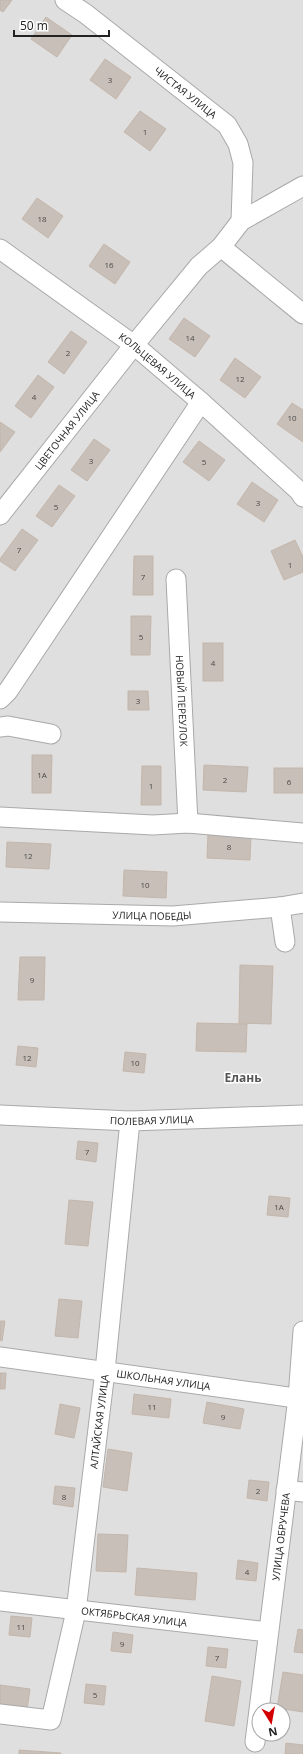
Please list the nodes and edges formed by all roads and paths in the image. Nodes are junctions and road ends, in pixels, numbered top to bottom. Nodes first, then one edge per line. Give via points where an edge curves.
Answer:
1 (65, 0) edge
2 (303, 186) edge
3 (241, 221) junction
4 (221, 247) junction
5 (0, 249) edge
6 (303, 314) edge
7 (134, 345) junction
8 (202, 402) junction
9 (303, 497) edge
10 (0, 515) edge
11 (176, 579) dead end
12 (0, 699) edge
13 (0, 727) edge
14 (51, 734) dead end
15 (0, 818) edge
16 (188, 823) junction
17 (303, 833) edge
18 (303, 904) edge
19 (280, 907) junction
20 (0, 912) edge
21 (285, 942) dead end
22 (0, 1115) edge
23 (303, 1116) edge
24 (130, 1121) junction
25 (303, 1331) edge
26 (0, 1357) edge
27 (105, 1371) junction
28 (300, 1398) edge
29 (294, 1491) edge
30 (0, 1601) edge
31 (76, 1611) junction
32 (268, 1632) junction
33 (260, 1702) edge
34 (0, 1714) edge

1 - 3 street, ЧИСТАЯ УЛИЦА via 227,125 238,144 243,163
2 - 3 street
3 - 4 street, ЦВЕТОЧНАЯ УЛИЦА
4 - 6 street
4 - 7 street, ЦВЕТОЧНАЯ УЛИЦА via 200,266
5 - 7 street, КОЛЬЦЕВАЯ УЛИЦА
7 - 8 street, КОЛЬЦЕВАЯ УЛИЦА
7 - 10 street, ЦВЕТОЧНАЯ УЛИЦА
8 - 9 street, КОЛЬЦЕВАЯ УЛИЦА
8 - 12 street via 8,691
11 - 16 street, НОВЫЙ ПЕРЕУЛОК
13 - 14 street via 8,726
15 - 16 street via 153,825
16 - 17 street
18 - 19 street, УЛИЦА ПОБЕДЫ
19 - 20 street, УЛИЦА ПОБЕДЫ via 173,916
19 - 21 street
22 - 24 street, ПОЛЕВАЯ УЛИЦА
23 - 24 street, ПОЛЕВАЯ УЛИЦА
24 - 27 street, АЛТАЙСКАЯ УЛИЦА
25 - 28 street, УЛИЦА ОБРУЧЕВА
26 - 27 street, ШКОЛЬНАЯ УЛИЦА
27 - 28 street, ШКОЛЬНАЯ УЛИЦА
27 - 31 street, АЛТАЙСКАЯ УЛИЦА
28 - 29 street, УЛИЦА ОБРУЧЕВА
29 - 32 street, УЛИЦА ОБРУЧЕВА
30 - 31 street, ОКТЯБРЬСКАЯ УЛИЦА
31 - 32 street, ОКТЯБРЬСКАЯ УЛИЦА
31 - 34 street, АЛТАЙСКАЯ УЛИЦА via 51,1720
32 - 33 street, УЛИЦА ОБРУЧЕВА

